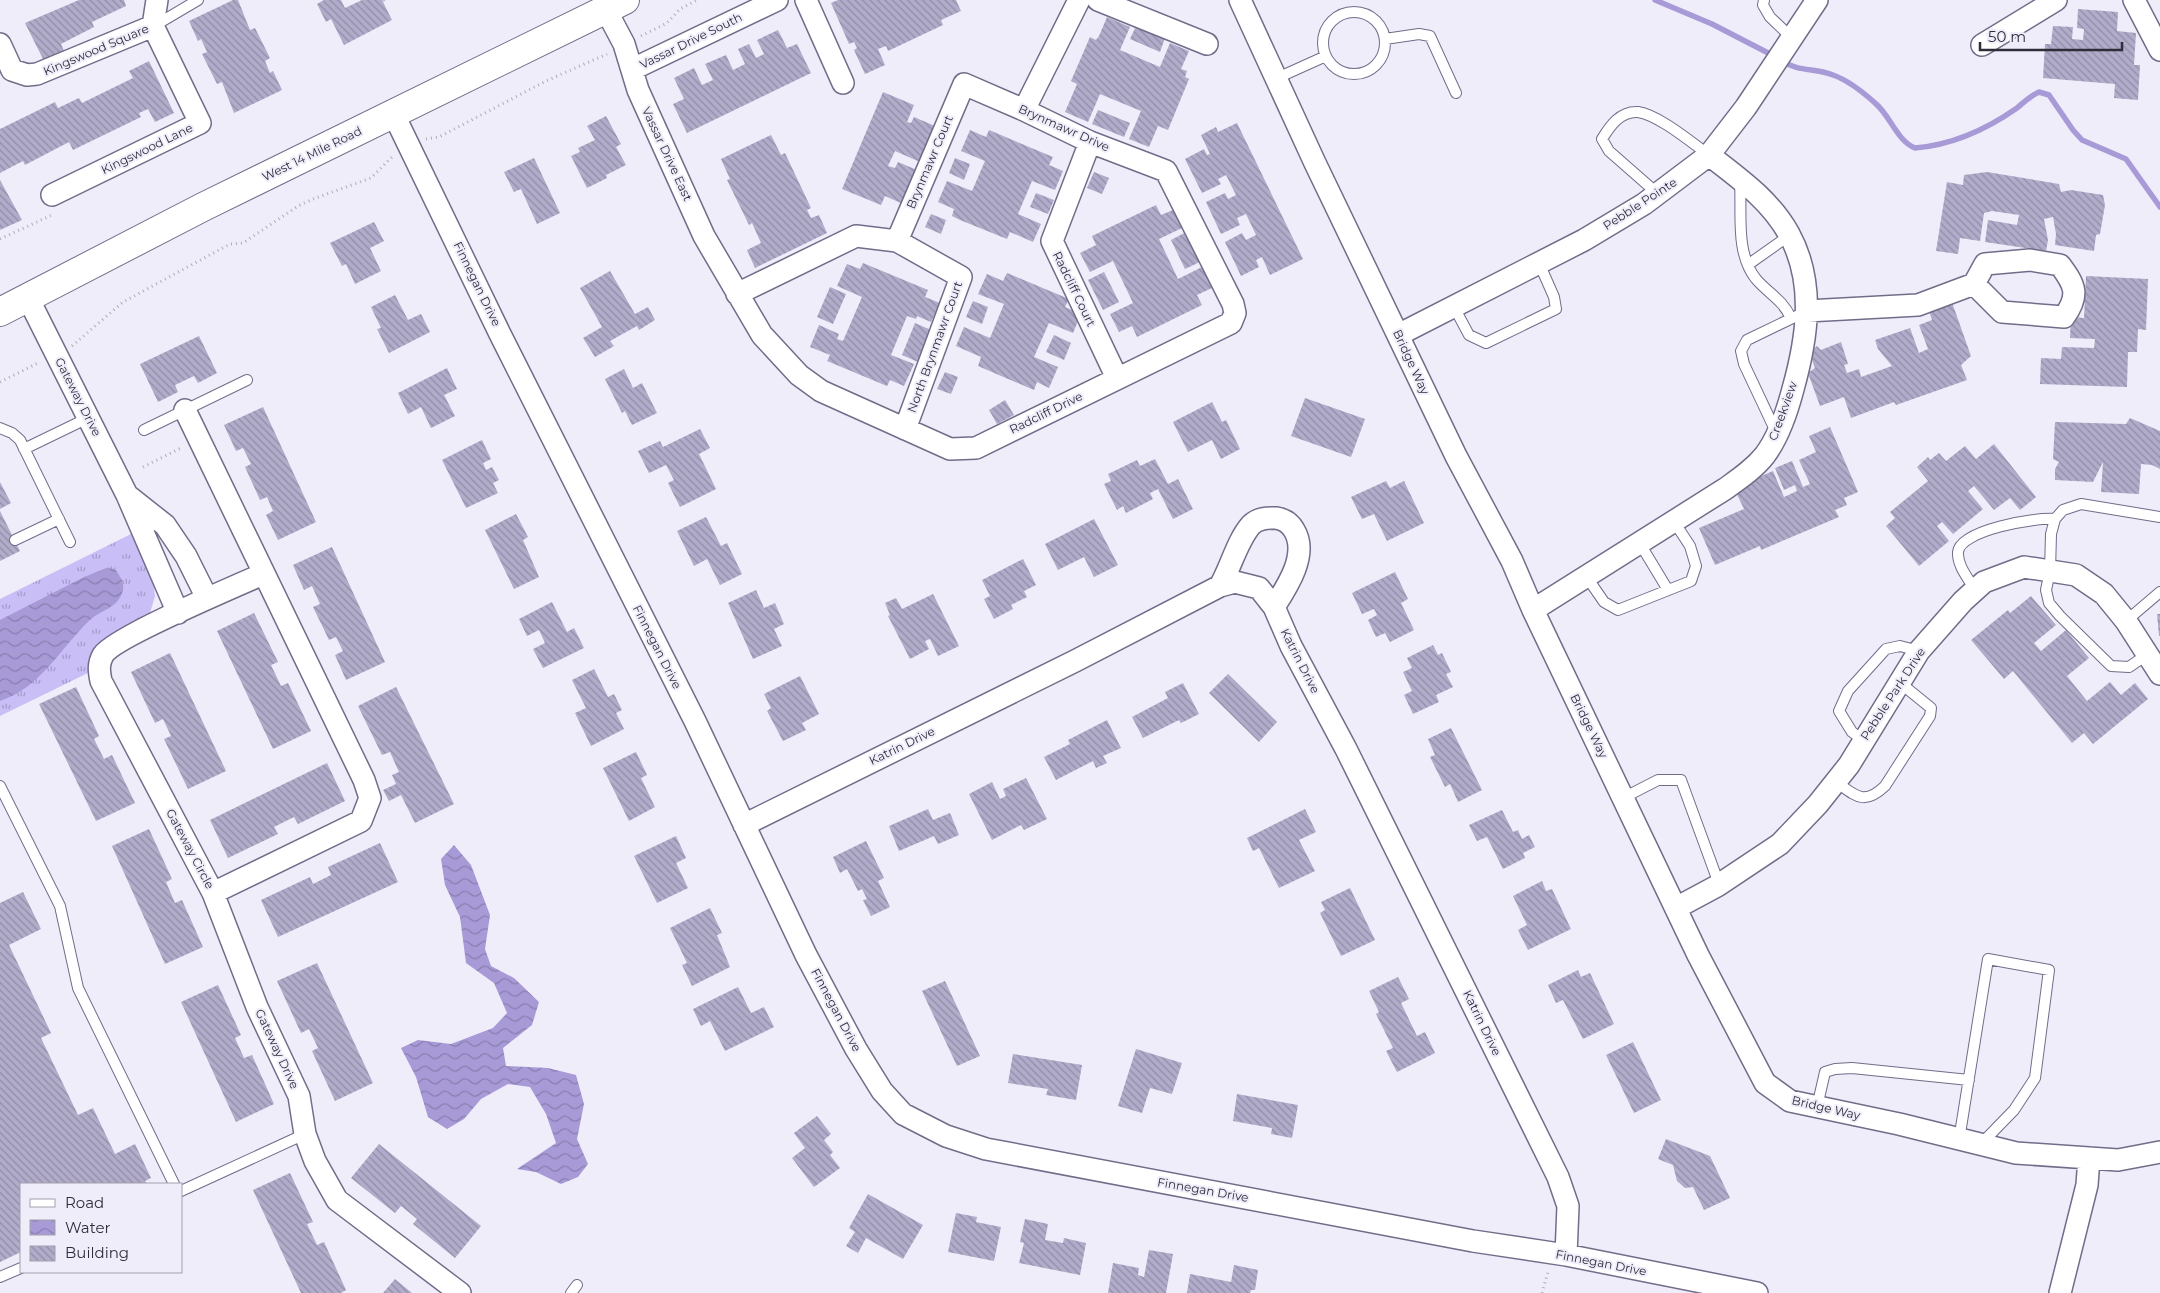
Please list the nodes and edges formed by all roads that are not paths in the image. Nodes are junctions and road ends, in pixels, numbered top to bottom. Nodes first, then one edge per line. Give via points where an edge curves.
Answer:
1 (157, 0) edge
2 (198, 0) edge
3 (777, 0) edge
4 (806, 0) edge
5 (1079, 0) edge
6 (1098, 0) edge
7 (1240, 0) edge
8 (1764, 0) edge
9 (2056, 0) edge
10 (2134, 0) edge
11 (1814, 1) edge
12 (616, 5) edge
13 (153, 26) junction
14 (1385, 39) junction
15 (1793, 39) junction
16 (0, 44) edge
17 (1206, 44) dead end
18 (1982, 45) dead end
19 (2160, 50) edge
20 (1326, 56) junction
21 (633, 69) junction
22 (1276, 79) junction
23 (843, 83) dead end
24 (964, 84) joint
25 (1456, 93) dead end
26 (1024, 110) junction
27 (394, 115) junction
28 (1090, 142) junction
29 (1709, 155) junction
30 (1166, 170) joint
31 (1740, 179) junction
32 (1658, 194) junction
33 (52, 195) road end
34 (1790, 235) junction
35 (897, 241) junction
36 (1539, 263) junction
37 (1749, 264) junction
38 (1974, 284) dead end
39 (737, 294) junction
40 (28, 298) junction
41 (1454, 307) junction
42 (0, 312) edge
43 (1799, 315) junction
44 (1398, 335) junction
45 (1117, 378) junction
46 (247, 380) dead end
47 (185, 410) junction
48 (88, 418) junction
49 (0, 428) edge
50 (905, 429) junction
51 (144, 430) dead end
52 (1777, 435) junction
53 (24, 449) junction
54 (127, 495) junction
55 (2160, 517) edge
56 (58, 519) junction
57 (2055, 519) junction
58 (1673, 520) junction
59 (15, 540) dead end
60 (70, 542) dead end
61 (1639, 542) junction
62 (2050, 571) junction
63 (263, 574) junction
64 (1586, 576) junction
65 (1220, 586) junction
66 (1668, 590) junction
67 (1976, 590) junction
68 (2160, 592) edge
69 (207, 598) junction
70 (1274, 607) junction
71 (1533, 610) junction
72 (178, 613) junction
73 (2126, 622) junction
74 (1919, 651) junction
75 (2148, 654) junction
76 (2160, 674) edge
77 (1899, 682) junction
78 (1863, 740) junction
79 (1836, 782) junction
80 (0, 786) edge
81 (1623, 798) junction
82 (744, 825) junction
83 (1719, 884) junction
84 (213, 893) junction
85 (1676, 908) junction
86 (1969, 1080) junction
87 (1816, 1107) junction
88 (305, 1134) junction
89 (1959, 1140) junction
90 (1980, 1145) junction
91 (2160, 1152) edge
92 (2089, 1158) junction
93 (174, 1183) edge
94 (182, 1192) edge
95 (1566, 1256) junction
96 (20, 1268) edge
97 (0, 1277) edge
98 (460, 1293) edge
99 (1757, 1293) edge
100 (2060, 1293) edge

1 - 13 street, Kingswood Square
2 - 13 lane
3 - 21 street, Vassar Drive South
4 - 23 street
5 - 26 street
6 - 17 street
7 - 22 street, Bridge Way
8 - 15 lane via 1763,5 1770,17
9 - 18 street
10 - 19 street
11 - 15 street, Pebble Pointe
12 - 21 street, Vassar Drive East
12 - 27 street, West 14 Mile Road
13 - 16 street, Kingswood Square via 37,74 27,75 12,70
13 - 33 street, Kingswood Lane via 200,123
14 - 20 lane via 1385,48 1376,66 1358,74 1339,70
14 - 20 lane via 1379,25 1367,14 1346,13 1328,25 1323,46
14 - 25 lane via 1419,34 1430,36
15 - 29 street, Pebble Pointe
20 - 22 lane
21 - 39 street, Vassar Drive East via 638,90 700,228
22 - 44 street, Bridge Way
24 - 26 street, Brynmawr Drive
24 - 35 street, Brynmawr Court
26 - 28 street, Brynmawr Drive
27 - 40 street, West 14 Mile Road via 203,207
27 - 82 street, Finnegan Drive
28 - 30 street, Brynmawr Drive
28 - 45 street, Radcliff Court via 1052,241
29 - 31 street, Creekview
29 - 32 street, Pebble Pointe
29 - 32 lane via 1662,123 1637,112 1622,116 1611,124 1602,139 1609,151
30 - 45 street, Radcliff Drive via 1233,304 1235,314 1231,322
31 - 34 street, Creekview via 1773,209
31 - 37 lane via 1741,244
32 - 36 street, Pebble Pointe via 1584,240
34 - 37 lane
34 - 43 street, Creekview via 1805,280
35 - 39 street via 856,236
35 - 50 street, North Brynmawr Court via 961,277
36 - 41 street, Pebble Pointe
36 - 41 lane via 1556,309 1486,343 1470,335
37 - 43 lane via 1768,292
38 - 43 street via 1918,305
39 - 50 street, Radcliff Drive via 762,335 799,375 821,391
40 - 42 street, West 14 Mile Road
40 - 48 street, Gateway Drive
41 - 44 street, Pebble Pointe
43 - 52 street, Creekview via 1801,359
43 - 52 lane via 1747,340 1741,351
44 - 71 street, Bridge Way via 1456,456 1512,561
45 - 50 street, Radcliff Drive via 976,448 950,449
46 - 47 lane
47 - 51 lane
47 - 63 street, Gateway Circle
48 - 53 lane
48 - 54 street, Gateway Drive
49 - 53 lane via 20,440
52 - 58 street, Creekview via 1755,467
53 - 56 lane
54 - 69 street, Gateway Drive via 165,525 186,556
54 - 72 street, Gateway Drive
55 - 57 lane via 2081,504 2063,510
56 - 59 lane
56 - 60 lane
57 - 62 lane via 2051,534
57 - 67 lane via 2042,518 1995,529 1963,541 1958,559
58 - 61 street, Creekview
58 - 66 lane via 1690,546 1696,566 1691,581
61 - 64 street, Creekview
61 - 66 lane
62 - 67 street, Pebble Park Drive via 2024,567 1984,582
62 - 73 street, Pebble Park Drive via 2076,576 2104,594
62 - 75 lane via 2046,590 2049,603 2111,666 2129,667
63 - 69 street, Gateway Circle
63 - 84 street, Gateway Circle via 345,738 370,798 361,821
64 - 66 lane via 1604,602 1618,610
64 - 71 street, Creekview
65 - 70 street, Katrin Drive via 1235,582 1259,588
65 - 70 street via 1252,524 1264,518 1280,518 1291,524 1297,534 1299,550 1289,584
65 - 82 street, Katrin Drive
67 - 74 street, Pebble Park Drive
68 - 73 lane
69 - 72 street, Gateway Circle
70 - 95 street, Katrin Drive via 1558,1177 1568,1206
71 - 81 street, Bridge Way
72 - 84 street, Gateway Circle via 119,642 103,654 98,667 101,681
73 - 75 street, Pebble Park Drive
74 - 77 street, Pebble Park Drive
74 - 78 lane via 1900,646 1886,649 1848,691 1839,711 1852,732
75 - 76 street, Pebble Park Drive
77 - 78 street, Pebble Park Drive
77 - 79 lane via 1925,701 1931,708 1930,716 1877,794 1866,799 1857,797
78 - 79 street, Pebble Park Drive
79 - 83 street, Pebble Park Drive via 1780,844
80 - 93 lane via 60,906 78,988
81 - 83 lane via 1658,780 1681,780
81 - 85 street, Bridge Way
82 - 95 street, Finnegan Drive via 806,955 856,1049 882,1091 904,1114 946,1136 986,1149
83 - 85 street, Pebble Park Drive
84 - 88 street, Gateway Drive via 257,1007 300,1096
85 - 87 street, Bridge Way via 1765,1083 1790,1101
86 - 87 lane via 1835,1069 1825,1072
86 - 89 lane
86 - 90 lane via 1988,959 2049,970 2035,1078 2014,1110
87 - 89 street, Bridge Way
88 - 94 lane
88 - 98 street, Gateway Drive via 315,1161 337,1200
89 - 90 street, Bridge Way
90 - 92 street, Bridge Way via 2016,1154
91 - 92 street, Bridge Way via 2118,1160
92 - 100 street via 2087,1186
95 - 99 street, Finnegan Drive
96 - 97 lane

